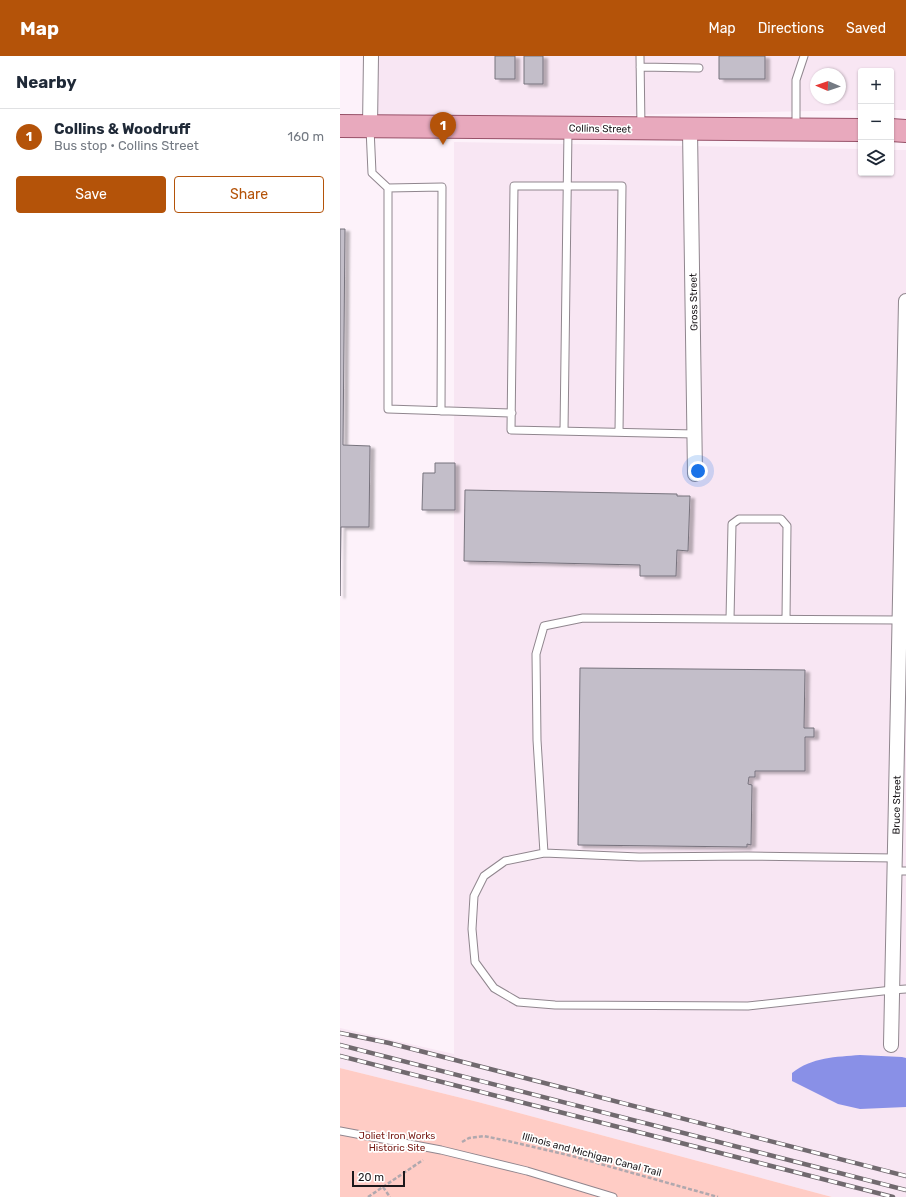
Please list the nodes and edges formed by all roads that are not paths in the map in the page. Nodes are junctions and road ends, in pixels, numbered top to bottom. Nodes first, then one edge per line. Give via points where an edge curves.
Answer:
1 (371, 56) edge
2 (640, 56) edge
3 (804, 56) edge
4 (640, 67) junction
5 (699, 68) dead end
6 (340, 126) edge
7 (370, 126) junction
8 (568, 128) junction
9 (641, 129) junction
10 (796, 129) junction
11 (690, 130) junction
12 (858, 130) edge
13 (894, 130) edge
14 (906, 131) edge
15 (568, 185) junction
16 (388, 188) junction
17 (906, 301) edge
18 (906, 342) edge
19 (441, 411) junction
20 (512, 413) junction
21 (564, 431) junction
22 (619, 432) junction
23 (695, 434) junction
24 (696, 474) dead end
25 (730, 619) junction
26 (786, 619) junction
27 (900, 620) junction
28 (544, 853) junction
29 (898, 867) edge
30 (899, 989) edge
31 (891, 1045) dead end
32 (340, 1131) edge
33 (613, 1197) edge

1 - 7 street
2 - 4 lane
3 - 10 lane via 796,80
4 - 5 lane
4 - 9 lane
6 - 7 main road, Collins Street
7 - 8 main road, Collins Street
7 - 16 lane via 372,173
8 - 9 main road, Collins Street
8 - 15 lane
9 - 11 main road, Collins Street
10 - 11 main road, Collins Street
10 - 12 main road, Collins Street
11 - 23 street, Gross Street
13 - 14 main road
15 - 20 lane via 514,186
15 - 21 lane
15 - 22 lane via 622,186
16 - 19 lane via 388,409
16 - 19 lane via 442,187
17 - 18 street, Bruce Street
18 - 27 street, Bruce Street
19 - 20 lane
20 - 21 lane via 511,430
21 - 22 lane
22 - 23 lane
23 - 24 street, Gross Street
25 - 26 lane
25 - 26 lane via 732,524 740,519 781,519 787,526
25 - 28 lane via 583,618 544,626 536,654 537,740
26 - 27 lane
27 - 29 street, Bruce Street
28 - 29 lane via 639,857 748,856
28 - 30 lane via 505,861 484,876 474,896 472,929 475,962 494,988 518,1002 555,1005 748,1006
29 - 30 street, Bruce Street
30 - 31 street, Bruce Street
32 - 33 lane via 441,1150 527,1171

